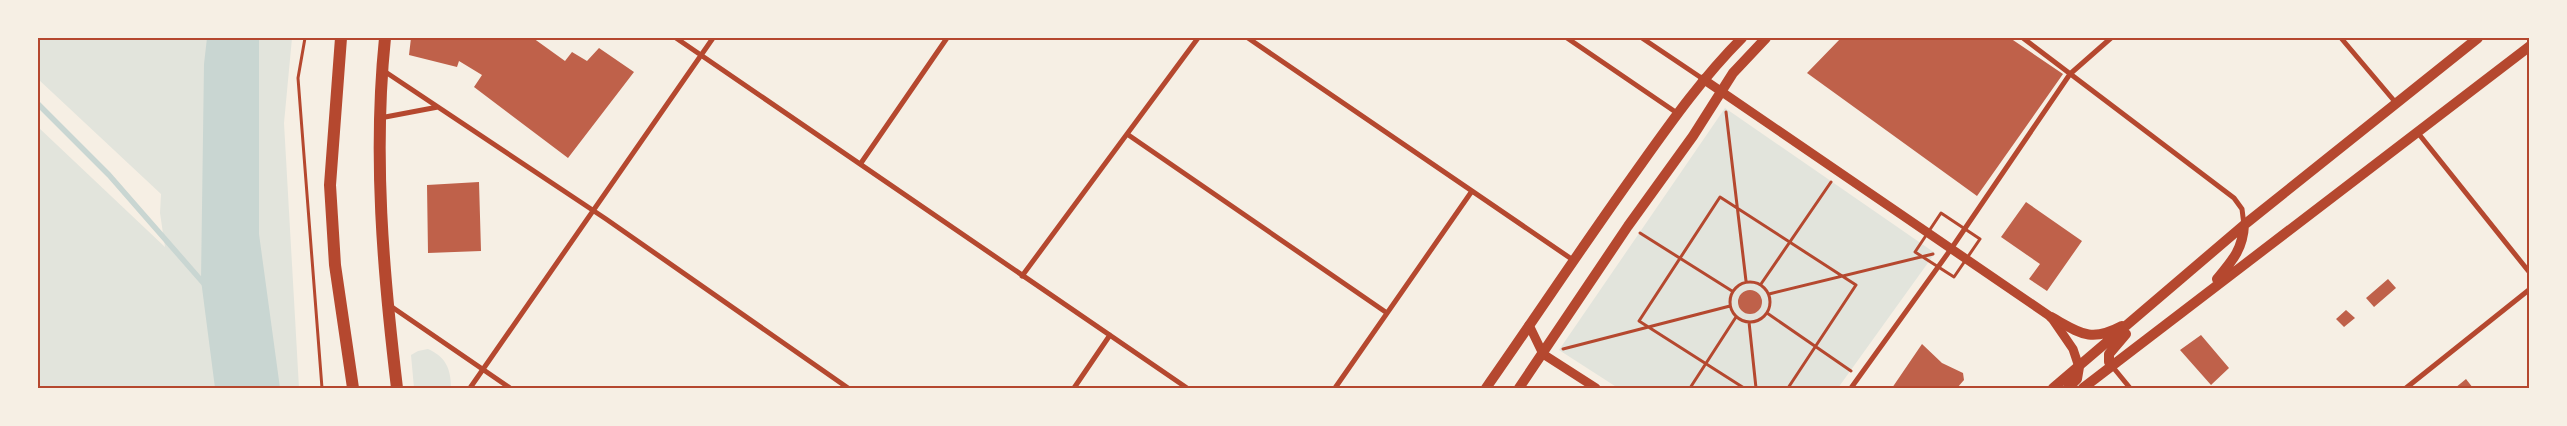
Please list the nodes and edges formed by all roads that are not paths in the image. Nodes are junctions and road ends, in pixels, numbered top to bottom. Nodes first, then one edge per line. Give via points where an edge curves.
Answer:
1 (341, 38) edge
2 (385, 38) edge
3 (676, 38) edge
4 (713, 38) edge
5 (947, 38) edge
6 (1198, 38) edge
7 (1248, 38) edge
8 (1567, 38) edge
9 (1642, 38) edge
10 (1742, 38) edge
11 (1766, 38) edge
12 (2023, 38) edge
13 (2111, 38) edge
14 (2341, 38) edge
15 (2478, 38) edge
16 (2530, 46) edge
17 (701, 55) junction
18 (382, 70) junction
19 (2070, 74) junction
20 (1703, 79) junction
21 (1723, 92) junction
22 (2396, 103) junction
23 (438, 107) junction
24 (1677, 113) junction
25 (380, 118) junction
26 (2418, 133) junction
27 (1127, 134) junction
28 (861, 163) junction
29 (1472, 191) junction
30 (594, 212) junction
31 (2244, 225) junction
32 (1951, 249) junction
33 (1573, 260) junction
34 (2530, 273) edge
35 (1022, 276) junction
36 (2530, 289) edge
37 (2205, 293) junction
38 (387, 304) junction
39 (1388, 313) junction
40 (2142, 314) junction
41 (2051, 317) junction
42 (1530, 325) junction
43 (1110, 335) junction
44 (1543, 354) junction
45 (2112, 366) junction
46 (2078, 368) junction
47 (483, 370) junction
48 (353, 388) edge
49 (397, 388) edge
50 (470, 388) edge
51 (510, 388) edge
52 (848, 388) edge
53 (1074, 388) edge
54 (1187, 388) edge
55 (1335, 388) edge
56 (1486, 388) edge
57 (1519, 388) edge
58 (1596, 388) edge
59 (1851, 388) edge
60 (2053, 388) edge
61 (2068, 388) edge
62 (2083, 388) edge
63 (2130, 388) edge
64 (2406, 388) edge

1 - 48 highway via 330,186 335,265
2 - 18 highway
3 - 17 street
4 - 17 street
5 - 28 street
6 - 27 street
7 - 29 street
8 - 24 street
9 - 20 street
10 - 20 main road
11 - 21 main road via 1733,73
12 - 19 street
13 - 19 street
14 - 22 street
15 - 22 main road
16 - 26 main road
17 - 28 street
17 - 30 street
18 - 23 street
18 - 25 highway
19 - 31 street via 2234,198 2242,208
19 - 32 street
20 - 21 street
20 - 24 main road
21 - 32 street
21 - 44 main road
22 - 31 main road
23 - 25 street
23 - 30 street
24 - 33 main road
25 - 38 highway via 380,210
26 - 34 street
26 - 37 main road
27 - 35 street
27 - 39 street
28 - 35 street
29 - 33 street
29 - 39 street
30 - 47 street
30 - 52 street
31 - 37 main road via 2244,239 2239,252
31 - 40 main road
32 - 41 street
32 - 59 street
33 - 42 main road
35 - 43 street
36 - 64 street
37 - 45 main road
38 - 47 street
38 - 49 highway
39 - 55 street
40 - 41 main road via 2099,336 2087,336
40 - 45 main road via 2109,354
40 - 46 main road
41 - 46 street via 2074,348
42 - 44 street
42 - 56 main road
43 - 53 street
43 - 54 street
44 - 57 main road
44 - 58 street
45 - 62 main road
45 - 63 street
46 - 60 main road
46 - 61 main road via 2076,379
47 - 50 street
47 - 51 street

